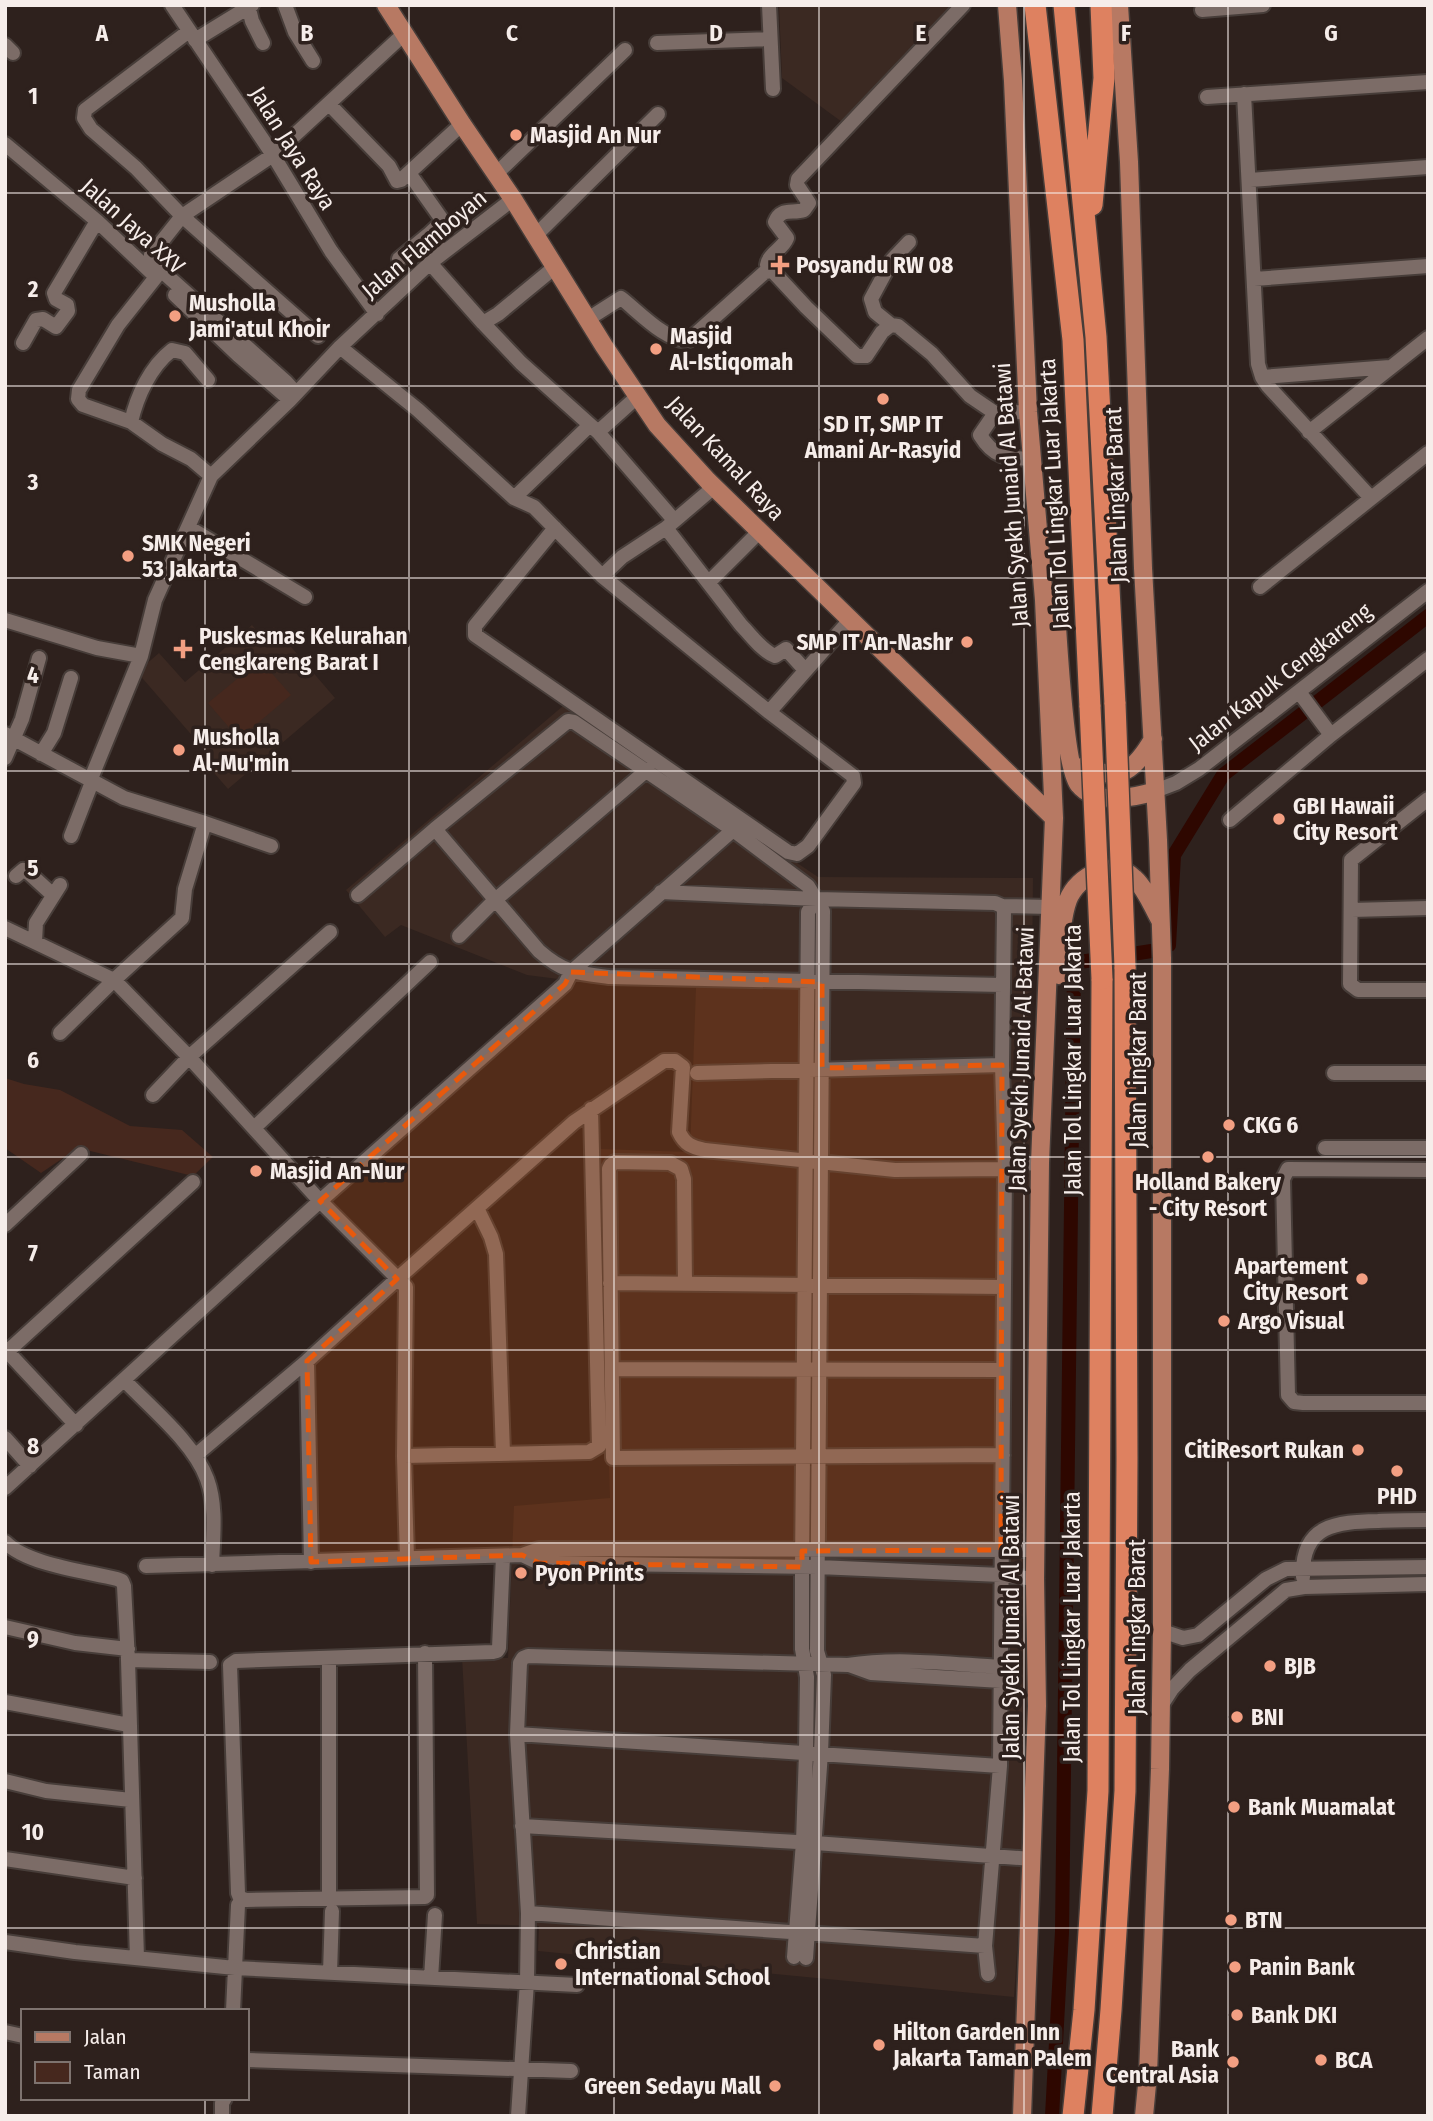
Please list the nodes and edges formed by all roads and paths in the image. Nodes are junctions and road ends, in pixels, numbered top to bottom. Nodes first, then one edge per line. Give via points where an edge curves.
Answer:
1 (173, 5) edge
2 (285, 5) edge
3 (386, 5) edge
4 (769, 5) edge
5 (963, 5) edge
6 (1007, 5) edge
7 (1035, 5) edge
8 (1064, 5) edge
9 (1077, 5) edge
10 (1101, 5) edge
11 (1119, 5) edge
12 (1262, 5) edge
13 (249, 6) edge
14 (1240, 6) edge
15 (1202, 10) dead end
16 (404, 34) junction
17 (192, 35) junction
18 (771, 39) junction
19 (263, 43) dead end
20 (657, 43) dead end
21 (625, 50) dead end
22 (313, 61) dead end
23 (1428, 82) edge
24 (773, 89) dead end
25 (1071, 91) junction
26 (1244, 94) junction
27 (1207, 97) dead end
28 (329, 104) junction
29 (658, 114) dead end
30 (462, 124) junction
31 (5, 144) edge
32 (273, 155) junction
33 (1428, 167) edge
34 (409, 173) junction
35 (496, 174) junction
36 (1250, 180) junction
37 (513, 199) junction
38 (183, 216) junction
39 (97, 220) junction
40 (1087, 231) junction
41 (428, 235) junction
42 (536, 235) junction
43 (909, 242) dead end
44 (443, 252) junction
45 (399, 260) dead end
46 (430, 263) junction
47 (555, 267) junction
48 (1428, 267) edge
49 (771, 271) junction
50 (156, 277) junction
51 (1254, 279) junction
52 (377, 314) junction
53 (588, 319) junction
54 (483, 323) junction
55 (891, 325) junction
56 (318, 335) dead end
57 (1428, 338) edge
58 (23, 343) dead end
59 (340, 347) junction
60 (1390, 367) junction
61 (1262, 377) junction
62 (208, 380) dead end
63 (638, 396) junction
64 (293, 397) junction
65 (1028, 412) junction
66 (995, 414) junction
67 (131, 422) junction
68 (594, 429) junction
69 (1309, 432) junction
70 (1428, 453) edge
71 (1031, 459) junction
72 (211, 476) junction
73 (714, 487) junction
74 (514, 498) junction
75 (1371, 498) junction
76 (670, 524) junction
77 (188, 527) junction
78 (555, 528) junction
79 (760, 531) junction
80 (1040, 550) junction
81 (602, 576) junction
82 (709, 582) junction
83 (1260, 587) dead end
84 (1428, 592) edge
85 (305, 597) dead end
86 (850, 619) junction
87 (5, 620) edge
88 (141, 656) junction
89 (39, 659) dead end
90 (1428, 659) edge
91 (805, 670) junction
92 (71, 678) dead end
93 (1301, 696) junction
94 (769, 712) junction
95 (1331, 735) junction
96 (10, 736) edge
97 (1153, 739) junction
98 (1067, 740) junction
99 (41, 754) junction
100 (5, 758) edge
101 (647, 770) junction
102 (91, 782) junction
103 (1155, 791) junction
104 (1428, 799) edge
105 (1054, 818) junction
106 (1230, 820) dead end
107 (205, 823) junction
108 (435, 829) junction
109 (733, 830) junction
110 (71, 836) dead end
111 (271, 846) dead end
112 (16, 876) dead end
113 (661, 892) junction
114 (358, 895) dead end
115 (816, 899) junction
116 (495, 901) junction
117 (1002, 906) junction
118 (1051, 907) junction
119 (1428, 908) edge
120 (1351, 910) junction
121 (1161, 926) junction
122 (5, 928) edge
123 (330, 932) dead end
124 (458, 936) dead end
125 (35, 942) junction
126 (430, 962) dead end
127 (571, 972) junction
128 (114, 979) junction
129 (815, 982) junction
130 (1003, 985) junction
131 (1428, 990) edge
132 (60, 1033) dead end
133 (189, 1057) junction
134 (1002, 1065) junction
135 (814, 1069) junction
136 (697, 1073) dead end
137 (1334, 1073) dead end
138 (1428, 1073) edge
139 (153, 1095) dead end
140 (591, 1109) junction
141 (1042, 1124) junction
142 (254, 1128) junction
143 (1325, 1148) dead end
144 (1428, 1148) edge
145 (81, 1154) dead end
146 (813, 1161) junction
147 (1005, 1168) junction
148 (1040, 1168) junction
149 (1428, 1170) edge
150 (192, 1182) dead end
151 (320, 1201) junction
152 (477, 1208) junction
153 (5, 1225) edge
154 (397, 1279) junction
155 (610, 1283) junction
156 (685, 1283) junction
157 (812, 1284) junction
158 (1004, 1287) junction
159 (6, 1350) edge
160 (307, 1361) junction
161 (612, 1369) junction
162 (1003, 1370) junction
163 (811, 1371) junction
164 (124, 1380) junction
165 (1428, 1403) edge
166 (76, 1424) junction
167 (5, 1438) edge
168 (503, 1453) junction
169 (195, 1455) junction
170 (818, 1455) junction
171 (1003, 1455) junction
172 (404, 1456) junction
173 (803, 1456) junction
174 (30, 1466) junction
175 (5, 1488) edge
176 (1428, 1520) edge
177 (5, 1542) edge
178 (610, 1548) junction
179 (802, 1550) junction
180 (1001, 1550) junction
181 (1035, 1550) junction
182 (818, 1551) junction
183 (522, 1555) junction
184 (503, 1556) junction
185 (407, 1558) junction
186 (311, 1562) junction
187 (212, 1565) junction
188 (609, 1565) junction
189 (146, 1566) dead end
190 (802, 1567) junction
191 (818, 1567) junction
192 (1407, 1567) junction
193 (1428, 1567) edge
194 (1303, 1568) junction
195 (1001, 1575) junction
196 (1035, 1579) junction
197 (1407, 1584) junction
198 (1428, 1584) edge
199 (1304, 1587) junction
200 (5, 1628) edge
201 (1162, 1631) junction
202 (425, 1653) junction
203 (128, 1655) junction
204 (329, 1658) junction
205 (210, 1662) dead end
206 (803, 1662) junction
207 (820, 1663) junction
208 (1000, 1674) junction
209 (5, 1702) edge
210 (1161, 1707) junction
211 (129, 1725) junction
212 (517, 1734) junction
213 (814, 1752) junction
214 (999, 1766) junction
215 (5, 1781) edge
216 (131, 1800) junction
217 (522, 1826) junction
218 (809, 1842) junction
219 (994, 1857) junction
220 (5, 1859) edge
221 (1032, 1859) junction
222 (135, 1878) junction
223 (238, 1905) dead end
224 (331, 1905) junction
225 (528, 1913) junction
226 (435, 1915) dead end
227 (802, 1933) junction
228 (5, 1942) edge
229 (985, 1946) junction
230 (138, 1958) junction
231 (800, 1958) dead end
232 (235, 1968) junction
233 (330, 1973) junction
234 (988, 1974) dead end
235 (431, 1978) junction
236 (527, 1982) junction
237 (577, 1985) dead end
238 (233, 2009) edge
239 (248, 2060) edge
240 (523, 2069) junction
241 (571, 2071) dead end
242 (519, 2116) edge
243 (1022, 2116) edge
244 (1073, 2116) edge
245 (1102, 2116) edge
246 (1144, 2116) edge

1 - 17 street, Jalan Jaya Raya
2 - 22 street
3 - 16 main road, Jalan Kamal Raya
4 - 18 street
5 - 49 street via 798,179 809,203 804,210 783,211 777,216 775,222 788,239 768,260
6 - 65 main road, Jalan Syekh Junaid Al Batawi
7 - 244 highway, Jalan Tol Lingkar Luar Jakarta, bridge via 1073,340 1102,979 1098,1791
8 - 25 highway
9 - 25 highway via 1078,41
10 - 40 highway via 1104,78
11 - 97 main road, Jalan Lingkar Barat
12 - 14 street
13 - 17 street
13 - 19 street
14 - 15 street
16 - 28 street
16 - 30 main road, Jalan Kamal Raya
17 - 32 street, Jalan Jaya Raya
17 - 38 street via 84,114 91,129
18 - 20 street
18 - 24 street
21 - 35 street
23 - 26 street
25 - 40 highway
26 - 27 street
26 - 36 street
28 - 32 street
28 - 34 street via 389,166 397,181
29 - 42 street
30 - 34 street
30 - 35 main road, Jalan Kamal Raya
31 - 39 street, Jalan Jaya XXV
32 - 38 street
32 - 52 street, Jalan Jaya Raya via 331,251
33 - 36 street
34 - 41 street via 443,222
35 - 37 main road, Jalan Kamal Raya
36 - 51 street
37 - 42 main road, Jalan Kamal Raya
37 - 44 street, Jalan Flamboyan
38 - 56 street
38 - 64 street via 151,255 154,264 266,364
39 - 50 street, Jalan Jaya XXV
39 - 58 street via 54,293 68,311 56,327 36,320
40 - 245 highway, bridge via 1115,704 1125,968 1125,1791
41 - 44 street
41 - 45 street
42 - 47 main road, Jalan Kamal Raya
43 - 55 street via 892,260 871,299 875,312
44 - 46 street, Jalan Flamboyan
46 - 52 street, Jalan Flamboyan
46 - 54 street
47 - 53 main road, Jalan Kamal Raya
47 - 54 street
48 - 51 street
49 - 53 street via 689,340 677,340 621,298
49 - 55 street via 857,356 866,356
50 - 64 street, Jalan Jaya XXV via 238,355
50 - 67 street via 118,325 78,396 83,405
51 - 61 street
52 - 59 street, Jalan Flamboyan
53 - 63 main road, Jalan Kamal Raya
54 - 68 street
55 - 66 street via 923,347 970,396
57 - 60 street
59 - 64 street, Jalan Flamboyan
59 - 74 street via 418,410
60 - 61 street
60 - 69 street
61 - 69 street
62 - 67 street via 185,354 172,350 154,368 136,400
63 - 68 street
63 - 73 main road, Jalan Kamal Raya via 657,425
64 - 72 street, Jalan Flamboyan
65 - 66 street
65 - 71 main road, Jalan Syekh Junaid Al Batawi
66 - 71 street via 980,435 984,441 1002,458
67 - 72 street
68 - 74 street
68 - 76 street
69 - 75 street
70 - 75 street
71 - 80 main road, Jalan Syekh Junaid Al Batawi
72 - 77 street, Jalan Flamboyan
73 - 76 street
73 - 79 main road, Jalan Kamal Raya
74 - 78 street via 534,507
75 - 83 street
76 - 81 street
76 - 82 street
77 - 85 street
77 - 88 street, Jalan Flamboyan via 155,600
78 - 81 street
78 - 94 street via 475,626 475,635 797,854 808,846 854,780
79 - 82 street
79 - 86 main road, Jalan Kamal Raya
80 - 98 main road via 1054,587
80 - 105 main road, Jalan Syekh Junaid Al Batawi
81 - 94 street
82 - 91 street via 770,655 786,649
84 - 93 street, Jalan Kapuk Cengkareng
86 - 91 street
86 - 105 main road, Jalan Kamal Raya
87 - 88 street via 97,648
88 - 102 street, Jalan Flamboyan
89 - 96 street
90 - 95 street
91 - 94 street
92 - 99 street via 54,733
93 - 95 street
93 - 103 street, Jalan Kapuk Cengkareng via 1199,769
95 - 106 street
96 - 99 street
96 - 100 street
97 - 98 main road via 1142,758 1115,774 1084,766
97 - 103 main road, Jalan Lingkar Barat
98 - 103 main road via 1070,766 1080,787 1119,799
99 - 102 street
101 - 108 street via 568,721
101 - 109 street
101 - 116 street
102 - 107 street via 124,798
102 - 110 street, Jalan Flamboyan
103 - 121 main road, Jalan Lingkar Barat
104 - 120 street via 1352,860
105 - 118 main road, Jalan Syekh Junaid Al Batawi
107 - 111 street
107 - 128 street via 184,889 182,918
108 - 114 street
108 - 116 street
109 - 113 street
109 - 115 street via 808,886
112 - 125 street via 23,870 57,890 36,923
113 - 115 street
113 - 127 street
115 - 117 street
115 - 129 street via 808,912
116 - 124 street
116 - 127 street via 539,951
117 - 118 street
117 - 130 street
118 - 141 main road, Jalan Syekh Junaid Al Batawi
119 - 120 street
120 - 131 street via 1350,984 1358,990
121 - 141 main road via 1142,888 1128,873 1098,871 1072,891 1064,912
121 - 201 main road, Jalan Lingkar Barat
122 - 125 street
123 - 133 street
125 - 128 street
126 - 142 street
127 - 129 street
127 - 151 street via 565,985
128 - 132 street
128 - 133 street
129 - 130 street
129 - 135 street
130 - 134 street
133 - 139 street
133 - 142 street
134 - 135 street
134 - 147 street
135 - 136 street
135 - 146 street
137 - 138 street
140 - 146 street via 664,1060 675,1061 684,1073 679,1132 691,1147
140 - 152 street
140 - 168 street via 599,1446 589,1452
141 - 148 main road, Jalan Syekh Junaid Al Batawi
142 - 151 street
143 - 144 street
145 - 153 street
146 - 147 street via 895,1170
146 - 157 street
147 - 148 street via 1016,1173
147 - 158 street
148 - 181 main road, Jalan Syekh Junaid Al Batawi
149 - 165 street via 1288,1169 1283,1179 1288,1395 1303,1403
150 - 159 street
151 - 154 street
151 - 164 street
152 - 154 street
152 - 168 street via 496,1254
154 - 160 street
154 - 172 street via 406,1287
155 - 156 street
155 - 156 street via 609,1169 615,1162 670,1163 681,1169
155 - 161 street
156 - 157 street
157 - 158 street
157 - 163 street
158 - 162 street
159 - 166 street
160 - 169 street
160 - 186 street
161 - 163 street
161 - 173 street via 613,1458
162 - 163 street
162 - 171 street
163 - 170 street
163 - 173 street
164 - 166 street
164 - 169 street
166 - 174 street
167 - 174 street
168 - 172 street
169 - 187 street via 208,1481 213,1512
170 - 171 street
170 - 173 street
170 - 182 street
171 - 180 street
172 - 185 street
173 - 179 street
174 - 175 street
176 - 194 street via 1331,1525 1318,1533 1307,1549
177 - 203 street via 29,1559 122,1581
178 - 179 street
178 - 183 street via 539,1549
178 - 188 street
179 - 182 street
179 - 190 street
180 - 181 street
180 - 182 street
180 - 195 street
181 - 196 main road, Jalan Syekh Junaid Al Batawi
182 - 191 street
183 - 184 street
183 - 188 street via 538,1563
184 - 185 street
184 - 202 street via 497,1651
185 - 186 street
186 - 187 street
187 - 189 street
188 - 190 street
190 - 191 street
190 - 206 street
191 - 195 street
191 - 207 street
192 - 193 street
192 - 194 street
192 - 197 street
194 - 199 street
194 - 201 street via 1275,1573 1198,1634 1183,1639
195 - 196 street
195 - 208 street
196 - 221 main road, Jalan Syekh Junaid Al Batawi
197 - 198 street
197 - 199 street
199 - 210 street via 1280,1594 1190,1670
200 - 203 street
201 - 210 main road, Jalan Lingkar Barat
202 - 204 street
202 - 224 street via 428,1894
203 - 205 street
203 - 211 street
204 - 224 street
204 - 224 street via 236,1661 229,1669 239,1896
206 - 207 street
206 - 212 street via 528,1656 520,1663
206 - 213 street
207 - 208 street via 871,1673
207 - 213 street via 824,1675
208 - 214 street
209 - 211 street
210 - 246 main road, Jalan Lingkar Barat
211 - 216 street
212 - 213 street
212 - 217 street
213 - 214 street
213 - 218 street
214 - 219 street
215 - 216 street via 46,1791
216 - 222 street
217 - 218 street
217 - 225 street
218 - 219 street
218 - 227 street
219 - 221 street
219 - 229 street
220 - 222 street
221 - 243 main road, Jalan Syekh Junaid Al Batawi
222 - 230 street
223 - 232 street
224 - 233 street
225 - 227 street
225 - 236 street
226 - 235 street
227 - 229 street
227 - 231 street
228 - 230 street
229 - 234 street
230 - 232 street
232 - 233 street
232 - 238 street
233 - 235 street
235 - 236 street
236 - 237 street
236 - 240 street
239 - 240 street
240 - 241 street
240 - 242 street

